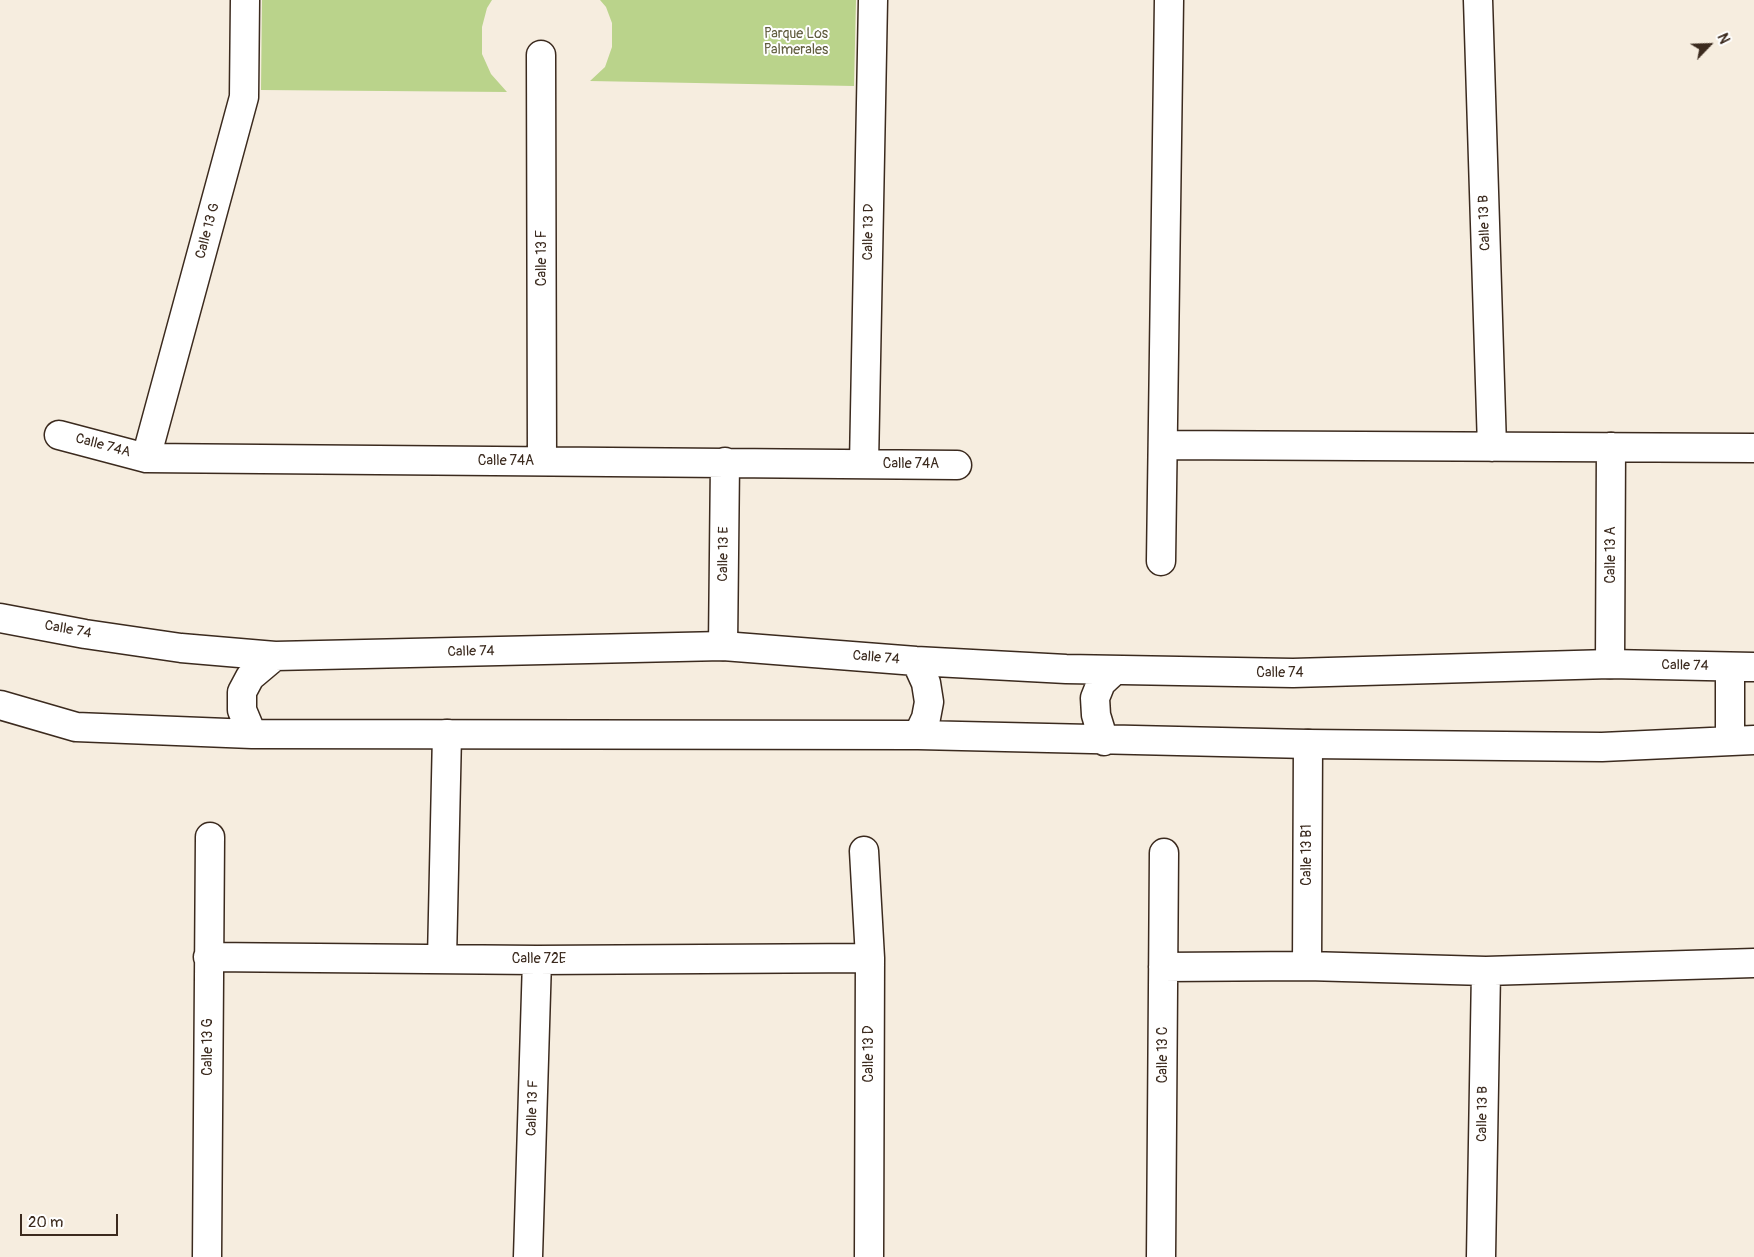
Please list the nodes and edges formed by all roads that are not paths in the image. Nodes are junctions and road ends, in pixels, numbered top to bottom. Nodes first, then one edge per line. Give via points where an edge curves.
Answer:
1 (245, 0) edge
2 (873, 0) edge
3 (1169, 0) edge
4 (1478, 0) edge
5 (541, 55) dead end
6 (59, 435) dead end
7 (1163, 444) junction
8 (1492, 447) junction
9 (1611, 447) junction
10 (1754, 448) edge
11 (146, 458) junction
12 (542, 461) junction
13 (725, 462) junction
14 (864, 464) junction
15 (957, 465) dead end
16 (1161, 561) dead end
17 (0, 618) edge
18 (723, 646) junction
19 (275, 656) junction
20 (916, 661) junction
21 (1610, 664) junction
22 (1742, 667) edge
23 (1115, 670) junction
24 (0, 705) edge
25 (252, 734) junction
26 (447, 734) junction
27 (918, 735) junction
28 (1104, 740) junction
29 (1742, 741) edge
30 (1308, 744) junction
31 (210, 837) dead end
32 (864, 850) dead end
33 (1164, 853) dead end
34 (208, 957) junction
35 (870, 958) junction
36 (442, 959) junction
37 (537, 960) junction
38 (1754, 963) edge
39 (1307, 966) junction
40 (1163, 967) junction
41 (1486, 971) junction
42 (207, 1257) edge
43 (528, 1257) edge
44 (869, 1257) edge
45 (1161, 1257) edge
46 (1481, 1257) edge

1 - 11 street, Calle 13 G via 244,97
2 - 14 street, Calle 13 D
3 - 7 street
4 - 8 street, Calle 13 B
5 - 12 street, Calle 13 F
6 - 11 street, Calle 74A
7 - 8 street
7 - 16 street
8 - 9 street
9 - 10 street
9 - 21 street, Calle 13 A
11 - 12 street, Calle 74A
12 - 13 street, Calle 74A
13 - 14 street, Calle 74A
13 - 18 street, Calle 13 E
14 - 15 street, Calle 74A
17 - 19 street, Calle 74 via 181,648
18 - 19 street, Calle 74
18 - 20 street, Calle 74
19 - 25 street via 250,677 242,692 242,710
20 - 23 street, Calle 74
20 - 27 street via 930,702
21 - 22 street, Calle 74
21 - 23 street, Calle 74 via 1293,673
22 - 29 street
23 - 28 street via 1101,683 1096,698 1096,715
24 - 25 street via 76,727
25 - 26 street
26 - 27 street
26 - 36 street
27 - 28 street
28 - 30 street
29 - 30 street via 1602,747
30 - 39 street, Calle 13 B1
31 - 34 street, Calle 13 G
32 - 35 street, Calle 13 D
33 - 40 street, Calle 13 C
34 - 36 street, Calle 72E
34 - 42 street, Calle 13 G
35 - 37 street, Calle 72E
35 - 44 street, Calle 13 D
36 - 37 street, Calle 72E
37 - 43 street, Calle 13 F
38 - 41 street
39 - 40 street
39 - 41 street
40 - 45 street, Calle 13 C
41 - 46 street, Calle 13 B

